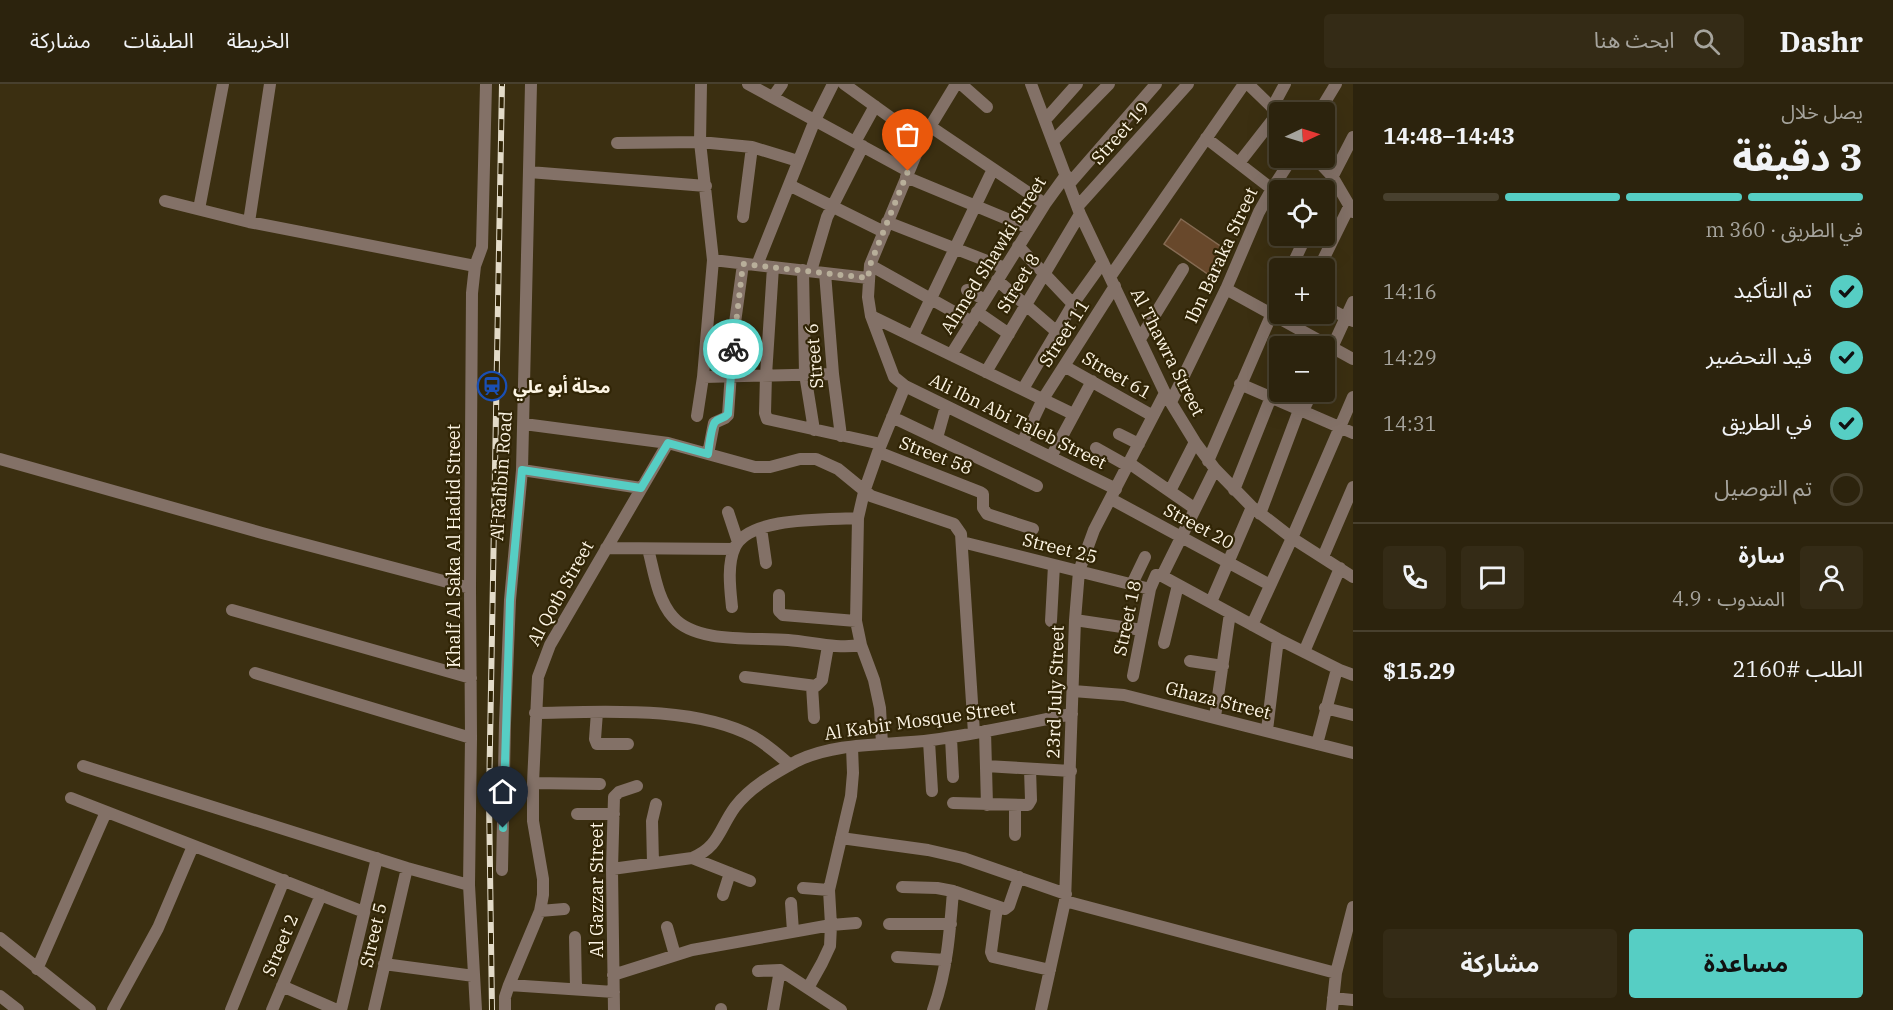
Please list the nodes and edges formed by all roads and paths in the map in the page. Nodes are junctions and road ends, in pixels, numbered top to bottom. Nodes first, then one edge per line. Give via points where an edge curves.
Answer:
1 (223, 84) edge
2 (270, 84) edge
3 (486, 84) edge
4 (531, 84) edge
5 (701, 84) edge
6 (748, 84) edge
7 (782, 84) edge
8 (833, 84) edge
9 (956, 84) edge
10 (961, 84) edge
11 (1031, 84) edge
12 (1077, 84) edge
13 (1109, 84) edge
14 (1156, 84) edge
15 (1188, 84) edge
16 (1246, 84) edge
17 (1285, 84) edge
18 (1336, 84) edge
19 (850, 86) edge
20 (773, 97) junction
21 (1279, 102) edge
22 (1326, 102) edge
23 (1269, 105) edge
24 (875, 106) junction
25 (987, 107) dead end
26 (815, 120) junction
27 (1045, 120) junction
28 (1269, 122) edge
29 (931, 127) junction
30 (1353, 137) edge
31 (1206, 138) junction
32 (922, 140) junction
33 (1053, 141) junction
34 (700, 142) junction
35 (617, 143) dead end
36 (859, 144) junction
37 (752, 147) junction
38 (798, 161) junction
39 (1239, 164) junction
40 (1324, 168) edge
41 (993, 169) junction
42 (529, 172) junction
43 (907, 174) junction
44 (1332, 176) junction
45 (1067, 179) junction
46 (1330, 180) edge
47 (789, 185) junction
48 (706, 186) junction
49 (1269, 187) edge
50 (1269, 194) edge
51 (165, 201) dead end
52 (1045, 204) junction
53 (833, 207) junction
54 (975, 207) junction
55 (199, 209) junction
56 (1351, 209) edge
57 (1079, 210) junction
58 (742, 217) dead end
59 (249, 222) junction
60 (886, 227) junction
61 (1029, 228) junction
62 (1018, 246) junction
63 (955, 248) junction
64 (1324, 258) edge
65 (713, 260) junction
66 (1103, 262) junction
67 (743, 264) junction
68 (757, 265) junction
69 (475, 266) junction
70 (773, 267) junction
71 (1005, 268) junction
72 (1183, 269) dead end
73 (807, 271) junction
74 (869, 272) junction
75 (825, 273) junction
76 (1045, 274) junction
77 (997, 280) junction
78 (1113, 282) junction
79 (1226, 289) junction
80 (967, 290) dead end
81 (931, 299) junction
82 (985, 300) junction
83 (1353, 302) edge
84 (1073, 304) junction
85 (1026, 305) junction
86 (1335, 312) edge
87 (1269, 313) edge
88 (871, 316) junction
89 (975, 317) junction
90 (1269, 319) edge
91 (1350, 319) edge
92 (1289, 324) edge
93 (1057, 332) junction
94 (1009, 334) junction
95 (913, 336) junction
96 (1310, 336) edge
97 (1140, 339) junction
98 (1335, 343) edge
99 (1335, 350) edge
100 (951, 354) junction
101 (1353, 359) edge
102 (1064, 366) junction
103 (986, 372) junction
104 (805, 374) junction
105 (833, 374) junction
106 (766, 375) junction
107 (731, 376) junction
108 (703, 377) junction
109 (1092, 381) junction
110 (1240, 384) junction
111 (905, 386) junction
112 (1023, 390) junction
113 (1269, 396) edge
114 (1353, 397) edge
115 (1168, 398) junction
116 (1043, 399) junction
117 (1269, 402) edge
118 (1282, 402) edge
119 (1306, 402) edge
120 (946, 406) junction
121 (1301, 411) junction
122 (1073, 414) junction
123 (697, 416) dead end
124 (1153, 416) junction
125 (892, 417) junction
126 (524, 424) junction
127 (1339, 427) junction
128 (814, 430) junction
129 (1353, 433) edge
130 (1119, 434) dead end
131 (841, 436) junction
132 (937, 438) junction
133 (1195, 442) junction
134 (668, 443) junction
135 (1022, 443) junction
136 (1139, 444) junction
137 (880, 448) junction
138 (1096, 448) dead end
139 (708, 454) junction
140 (1051, 457) junction
141 (0, 459) edge
142 (1128, 465) junction
143 (1212, 465) junction
144 (522, 470) junction
145 (1037, 486) dead end
146 (1353, 487) edge
147 (641, 488) junction
148 (1234, 490) junction
149 (1170, 491) junction
150 (864, 492) junction
151 (1113, 494) junction
152 (1194, 508) junction
153 (1256, 510) junction
154 (728, 512) dead end
155 (858, 518) junction
156 (761, 528) junction
157 (1033, 530) dead end
158 (1181, 536) junction
159 (961, 538) junction
160 (1292, 538) junction
161 (736, 546) junction
162 (606, 548) junction
163 (648, 549) junction
164 (1145, 557) dead end
165 (1323, 557) junction
166 (1228, 562) junction
167 (766, 563) dead end
168 (1054, 565) junction
169 (1340, 568) junction
170 (1079, 571) junction
171 (1162, 576) junction
172 (1353, 577) edge
173 (1132, 584) junction
174 (1178, 585) junction
175 (1270, 585) junction
176 (470, 588) junction
177 (1150, 589) junction
178 (779, 595) dead end
179 (1211, 602) junction
180 (732, 607) dead end
181 (232, 610) dead end
182 (1230, 613) junction
183 (1075, 620) junction
184 (856, 621) junction
185 (1051, 621) dead end
186 (1252, 625) junction
187 (1142, 630) junction
188 (1278, 639) junction
189 (1164, 643) dead end
190 (861, 645) junction
191 (828, 646) junction
192 (1304, 652) junction
193 (1190, 661) dead end
194 (1222, 666) junction
195 (1336, 669) junction
196 (255, 673) dead end
197 (1353, 675) edge
198 (1133, 676) dead end
199 (745, 677) dead end
200 (471, 678) junction
201 (812, 686) junction
202 (1073, 691) junction
203 (1326, 708) junction
204 (597, 712) junction
205 (535, 713) junction
206 (1072, 714) junction
207 (1353, 715) edge
208 (1215, 717) junction
209 (814, 718) dead end
210 (1266, 730) junction
211 (980, 732) junction
212 (471, 738) junction
213 (951, 738) junction
214 (929, 741) junction
215 (628, 744) dead end
216 (882, 744) junction
217 (1317, 744) junction
218 (852, 747) junction
219 (1353, 753) edge
220 (790, 765) junction
221 (83, 766) dead end
222 (986, 766) junction
223 (1030, 769) junction
224 (1071, 771) junction
225 (953, 777) dead end
226 (533, 783) junction
227 (600, 784) dead end
228 (637, 786) dead end
229 (932, 792) dead end
230 (71, 798) dead end
231 (953, 803) dead end
232 (656, 804) dead end
233 (987, 805) junction
234 (1015, 806) junction
235 (106, 812) junction
236 (577, 814) dead end
237 (614, 814) junction
238 (1015, 835) dead end
239 (841, 838) junction
240 (193, 846) junction
241 (377, 858) junction
242 (692, 858) junction
243 (653, 863) junction
244 (407, 868) junction
245 (612, 869) junction
246 (502, 870) dead end
247 (730, 873) junction
248 (1019, 877) junction
249 (284, 880) junction
250 (750, 880) dead end
251 (469, 885) junction
252 (902, 887) dead end
253 (803, 888) dead end
254 (829, 890) junction
255 (953, 891) junction
256 (321, 895) junction
257 (723, 895) dead end
258 (1066, 897) junction
259 (791, 903) dead end
260 (997, 908) junction
261 (564, 909) dead end
262 (540, 911) junction
263 (364, 912) junction
264 (1352, 912) edge
265 (856, 923) dead end
266 (889, 924) dead end
267 (951, 924) junction
268 (831, 925) junction
269 (667, 927) dead end
270 (793, 931) junction
271 (575, 937) dead end
272 (0, 938) edge
273 (675, 954) junction
274 (897, 957) dead end
275 (946, 960) junction
276 (384, 964) junction
277 (37, 969) junction
278 (780, 970) junction
279 (1050, 970) junction
280 (758, 971) dead end
281 (1336, 973) junction
282 (614, 975) junction
283 (474, 976) junction
284 (509, 985) junction
285 (282, 986) junction
286 (808, 988) junction
287 (576, 989) junction
288 (614, 992) junction
289 (0, 996) edge
290 (1353, 1000) edge
291 (1333, 1004) edge
292 (18, 1010) edge
293 (90, 1010) edge
294 (113, 1010) edge
295 (231, 1010) edge
296 (272, 1010) edge
297 (339, 1010) edge
298 (374, 1010) edge
299 (476, 1010) edge
300 (505, 1010) edge
301 (614, 1010) edge
302 (773, 1010) edge
303 (841, 1010) edge
304 (933, 1010) edge
305 (1041, 1010) edge

1 - 55 street
2 - 59 street
3 - 69 street, Khalf Al Saka Al Hadid Street via 483,240
4 - 42 street, Al Rahbin Road
5 - 34 street
6 - 20 street
7 - 20 street
8 - 26 street
9 - 29 street
10 - 25 street
11 - 27 street, Al Thawra Street
12 - 27 street
13 - 33 street
14 - 45 street, Ahmed Shawki Street
15 - 57 street, Street 19
16 - 23 street
16 - 31 street, Street 11
17 - 21 street
18 - 22 street
19 - 24 street
20 - 26 street
24 - 32 street
24 - 36 street
26 - 36 street
26 - 38 street
27 - 33 street, Al Thawra Street
28 - 39 street
29 - 32 street
29 - 41 street
30 - 44 street
31 - 39 street
31 - 78 street, Street 11
32 - 43 street
33 - 45 street, Al Thawra Street
34 - 35 street
34 - 37 street
34 - 48 street
36 - 43 street
36 - 53 street
37 - 38 street
37 - 58 street
38 - 47 street
39 - 49 street
40 - 44 street
41 - 52 street
41 - 54 street
42 - 48 street
42 - 126 street, Al Rahbin Road
43 - 54 street
43 - 60 street
44 - 46 street
44 - 56 street
45 - 52 street, Ahmed Shawki Street
45 - 57 street, Al Thawra Street
47 - 53 street
47 - 68 street
48 - 65 street
50 - 79 street, Ibn Baraka Street
51 - 55 street
52 - 61 street, Ahmed Shawki Street
53 - 60 street
53 - 73 street
54 - 61 street
54 - 63 street
55 - 59 street
56 - 64 street
57 - 66 street, Al Thawra Street
57 - 76 street, Street 8
59 - 69 street
60 - 63 street
60 - 74 street
61 - 62 street, Ahmed Shawki Street
62 - 71 street, Ahmed Shawki Street
62 - 76 street
63 - 71 street
63 - 81 street
65 - 67 street
65 - 108 street
66 - 78 street, Al Thawra Street
66 - 84 street
67 - 68 street
67 - 107 street
68 - 70 street
69 - 176 street, Khalf Al Saka Al Hadid Street
70 - 73 street
70 - 106 street
71 - 77 street, Ahmed Shawki Street
72 - 97 street
73 - 75 street
73 - 104 street
74 - 75 street
74 - 81 street
74 - 88 street
75 - 105 street, Street 6
76 - 84 street
76 - 85 street, Street 8
77 - 82 street, Ahmed Shawki Street
77 - 85 street
78 - 97 street, Al Thawra Street
78 - 102 street, Street 11
79 - 87 street
79 - 115 street, Ibn Baraka Street
80 - 82 street
81 - 89 street
81 - 95 street
82 - 89 street, Ahmed Shawki Street
83 - 91 street
84 - 93 street
85 - 93 street
85 - 94 street, Street 8
86 - 91 street
88 - 95 street
88 - 111 street via 894,377
89 - 94 street
89 - 100 street, Ahmed Shawki Street
90 - 110 street
91 - 98 street
92 - 96 street
93 - 112 street
94 - 103 street, Street 8
95 - 100 street
97 - 115 street, Al Thawra Street
99 - 101 street
100 - 103 street
102 - 109 street, Street 61
102 - 116 street, Street 11
103 - 112 street
104 - 105 street
104 - 106 street
104 - 128 street
105 - 131 street, Street 6
106 - 107 street
106 - 128 street via 767,419
107 - 108 street
107 - 139 street via 728,414 714,423
108 - 123 street
109 - 122 street
109 - 124 street, Street 61
110 - 113 street
110 - 143 street
111 - 120 street, Ali Ibn Abi Taleb Street
111 - 125 street
112 - 116 street
114 - 127 street
115 - 124 street, 23rd July Street
115 - 133 street, Al Thawra Street
116 - 122 street
116 - 135 street, Street 11
117 - 148 street
118 - 121 street
119 - 121 street
120 - 132 street
120 - 135 street, Ali Ibn Abi Taleb Street
121 - 127 street
121 - 153 street
122 - 140 street
124 - 136 street, 23rd July Street
125 - 132 street
125 - 137 street
126 - 134 street
126 - 144 street, Al Rahbin Road
127 - 129 street
127 - 160 street
128 - 131 street
130 - 136 street
131 - 137 street
132 - 145 street
133 - 143 street, Al Thawra Street
133 - 149 street
134 - 139 street
134 - 147 street, Al Qotb Street
135 - 140 street, Ali Ibn Abi Taleb Street
136 - 142 street, 23rd July Street
137 - 150 street
137 - 157 street, Street 58 via 980,492 987,514
138 - 142 street
139 - 150 street via 755,467 816,459 838,469
140 - 151 street, Ali Ibn Abi Taleb Street
141 - 176 street
142 - 149 street
142 - 151 street, 23rd July Street
143 - 148 street, Al Thawra Street
143 - 152 street
144 - 147 street
144 - 246 street, Al Rahbin Road via 510,600
146 - 165 street
147 - 162 street, Al Qotb Street
148 - 153 street, Al Thawra Street
149 - 152 street
150 - 155 street
150 - 159 street via 947,520 954,524
151 - 158 street, Street 20
151 - 170 street, 23rd July Street
152 - 158 street
153 - 160 street, Al Thawra Street
153 - 166 street
154 - 161 street
155 - 156 street via 788,522
155 - 184 street
156 - 161 street
156 - 167 street
158 - 166 street, Street 20
158 - 171 street
159 - 168 street, Street 25
159 - 211 street
160 - 165 street, Al Thawra Street
160 - 175 street
161 - 163 street
161 - 180 street via 731,576
162 - 163 street
162 - 205 street, Al Qotb Street via 543,659
163 - 191 street via 662,601 673,618 687,629
164 - 173 street
165 - 169 street, Al Thawra Street
166 - 175 street, Street 20
166 - 179 street
168 - 170 street, Street 25
168 - 185 street
169 - 172 street, Al Thawra Street
169 - 192 street
170 - 173 street, Street 25
170 - 183 street, 23rd July Street
171 - 174 street
171 - 177 street, Street 18 via 1156,575
173 - 177 street, Street 25
174 - 179 street
174 - 189 street
175 - 186 street
176 - 200 street, Khalf Al Saka Al Hadid Street
177 - 187 street, Street 18
178 - 184 street via 779,611 783,615
179 - 182 street
181 - 200 street
182 - 186 street
182 - 194 street
183 - 187 street
183 - 202 street, 23rd July Street
184 - 190 street
186 - 188 street
187 - 198 street, Street 18
188 - 192 street
188 - 210 street
190 - 191 street
190 - 216 street via 874,680
191 - 201 street via 822,680
192 - 195 street
193 - 194 street
194 - 208 street
195 - 197 street
195 - 203 street
196 - 212 street
199 - 201 street
200 - 212 street, Khalf Al Saka Al Hadid Street
201 - 209 street
202 - 206 street, 23rd July Street
202 - 208 street, Ghaza Street via 1124,695
203 - 207 street
203 - 217 street
204 - 205 street
204 - 215 street via 597,744
204 - 220 street via 674,715 732,728 754,737
205 - 226 street, Al Qotb Street
206 - 211 street, Al Kabir Mosque Street
206 - 224 street, 23rd July Street
208 - 210 street, Ghaza Street
210 - 217 street, Ghaza Street
211 - 213 street, Al Kabir Mosque Street
211 - 222 street
212 - 251 street, Khalf Al Saka Al Hadid Street
213 - 214 street, Al Kabir Mosque Street
213 - 225 street
214 - 216 street, Al Kabir Mosque Street
214 - 229 street
216 - 218 street, Al Kabir Mosque Street
217 - 219 street, Ghaza Street
218 - 220 street, Al Kabir Mosque Street via 826,751
218 - 239 street via 851,796
220 - 242 street, Al Kabir Mosque Street via 754,788 735,807 711,847
221 - 241 street
222 - 223 street
222 - 233 street
223 - 224 street
223 - 234 street via 1030,803
224 - 258 street, 23rd July Street
226 - 227 street
226 - 262 street, Al Qotb Street via 533,821 543,879
228 - 237 street, Al Gazzar Street via 616,794
230 - 235 street
231 - 233 street
232 - 243 street via 652,821
233 - 234 street
234 - 238 street
235 - 240 street
235 - 277 street
236 - 237 street
237 - 245 street, Al Gazzar Street
239 - 248 street via 946,854
239 - 254 street
240 - 249 street
240 - 294 street via 158,928
241 - 244 street
241 - 263 street
242 - 243 street
242 - 247 street
243 - 245 street
244 - 251 street
244 - 276 street, Street 5
245 - 282 street, Al Gazzar Street
247 - 250 street
247 - 257 street
248 - 258 street
248 - 260 street via 1008,908
249 - 256 street
249 - 295 street
251 - 283 street, Khalf Al Saka Al Hadid Street
252 - 255 street
253 - 254 street
254 - 268 street
255 - 260 street
255 - 267 street
256 - 263 street
256 - 285 street, Street 2
258 - 279 street, 23rd July Street
258 - 281 street
259 - 270 street
260 - 279 street via 993,957
261 - 262 street
262 - 284 street, Al Qotb Street
263 - 297 street
264 - 281 street
265 - 268 street
266 - 267 street
267 - 275 street
268 - 270 street
268 - 286 street via 830,946
269 - 273 street
270 - 273 street
271 - 287 street
272 - 277 street
273 - 282 street
274 - 275 street
275 - 304 street
276 - 283 street
276 - 298 street, Street 5
277 - 293 street
278 - 280 street
278 - 286 street
278 - 302 street
279 - 305 street, 23rd July Street
281 - 291 street
282 - 288 street, Al Gazzar Street
283 - 299 street, Khalf Al Saka Al Hadid Street
284 - 287 street
284 - 300 street
285 - 296 street, Street 2
285 - 297 street
286 - 303 street
287 - 288 street
288 - 301 street, Al Gazzar Street
289 - 292 street
290 - 291 street

